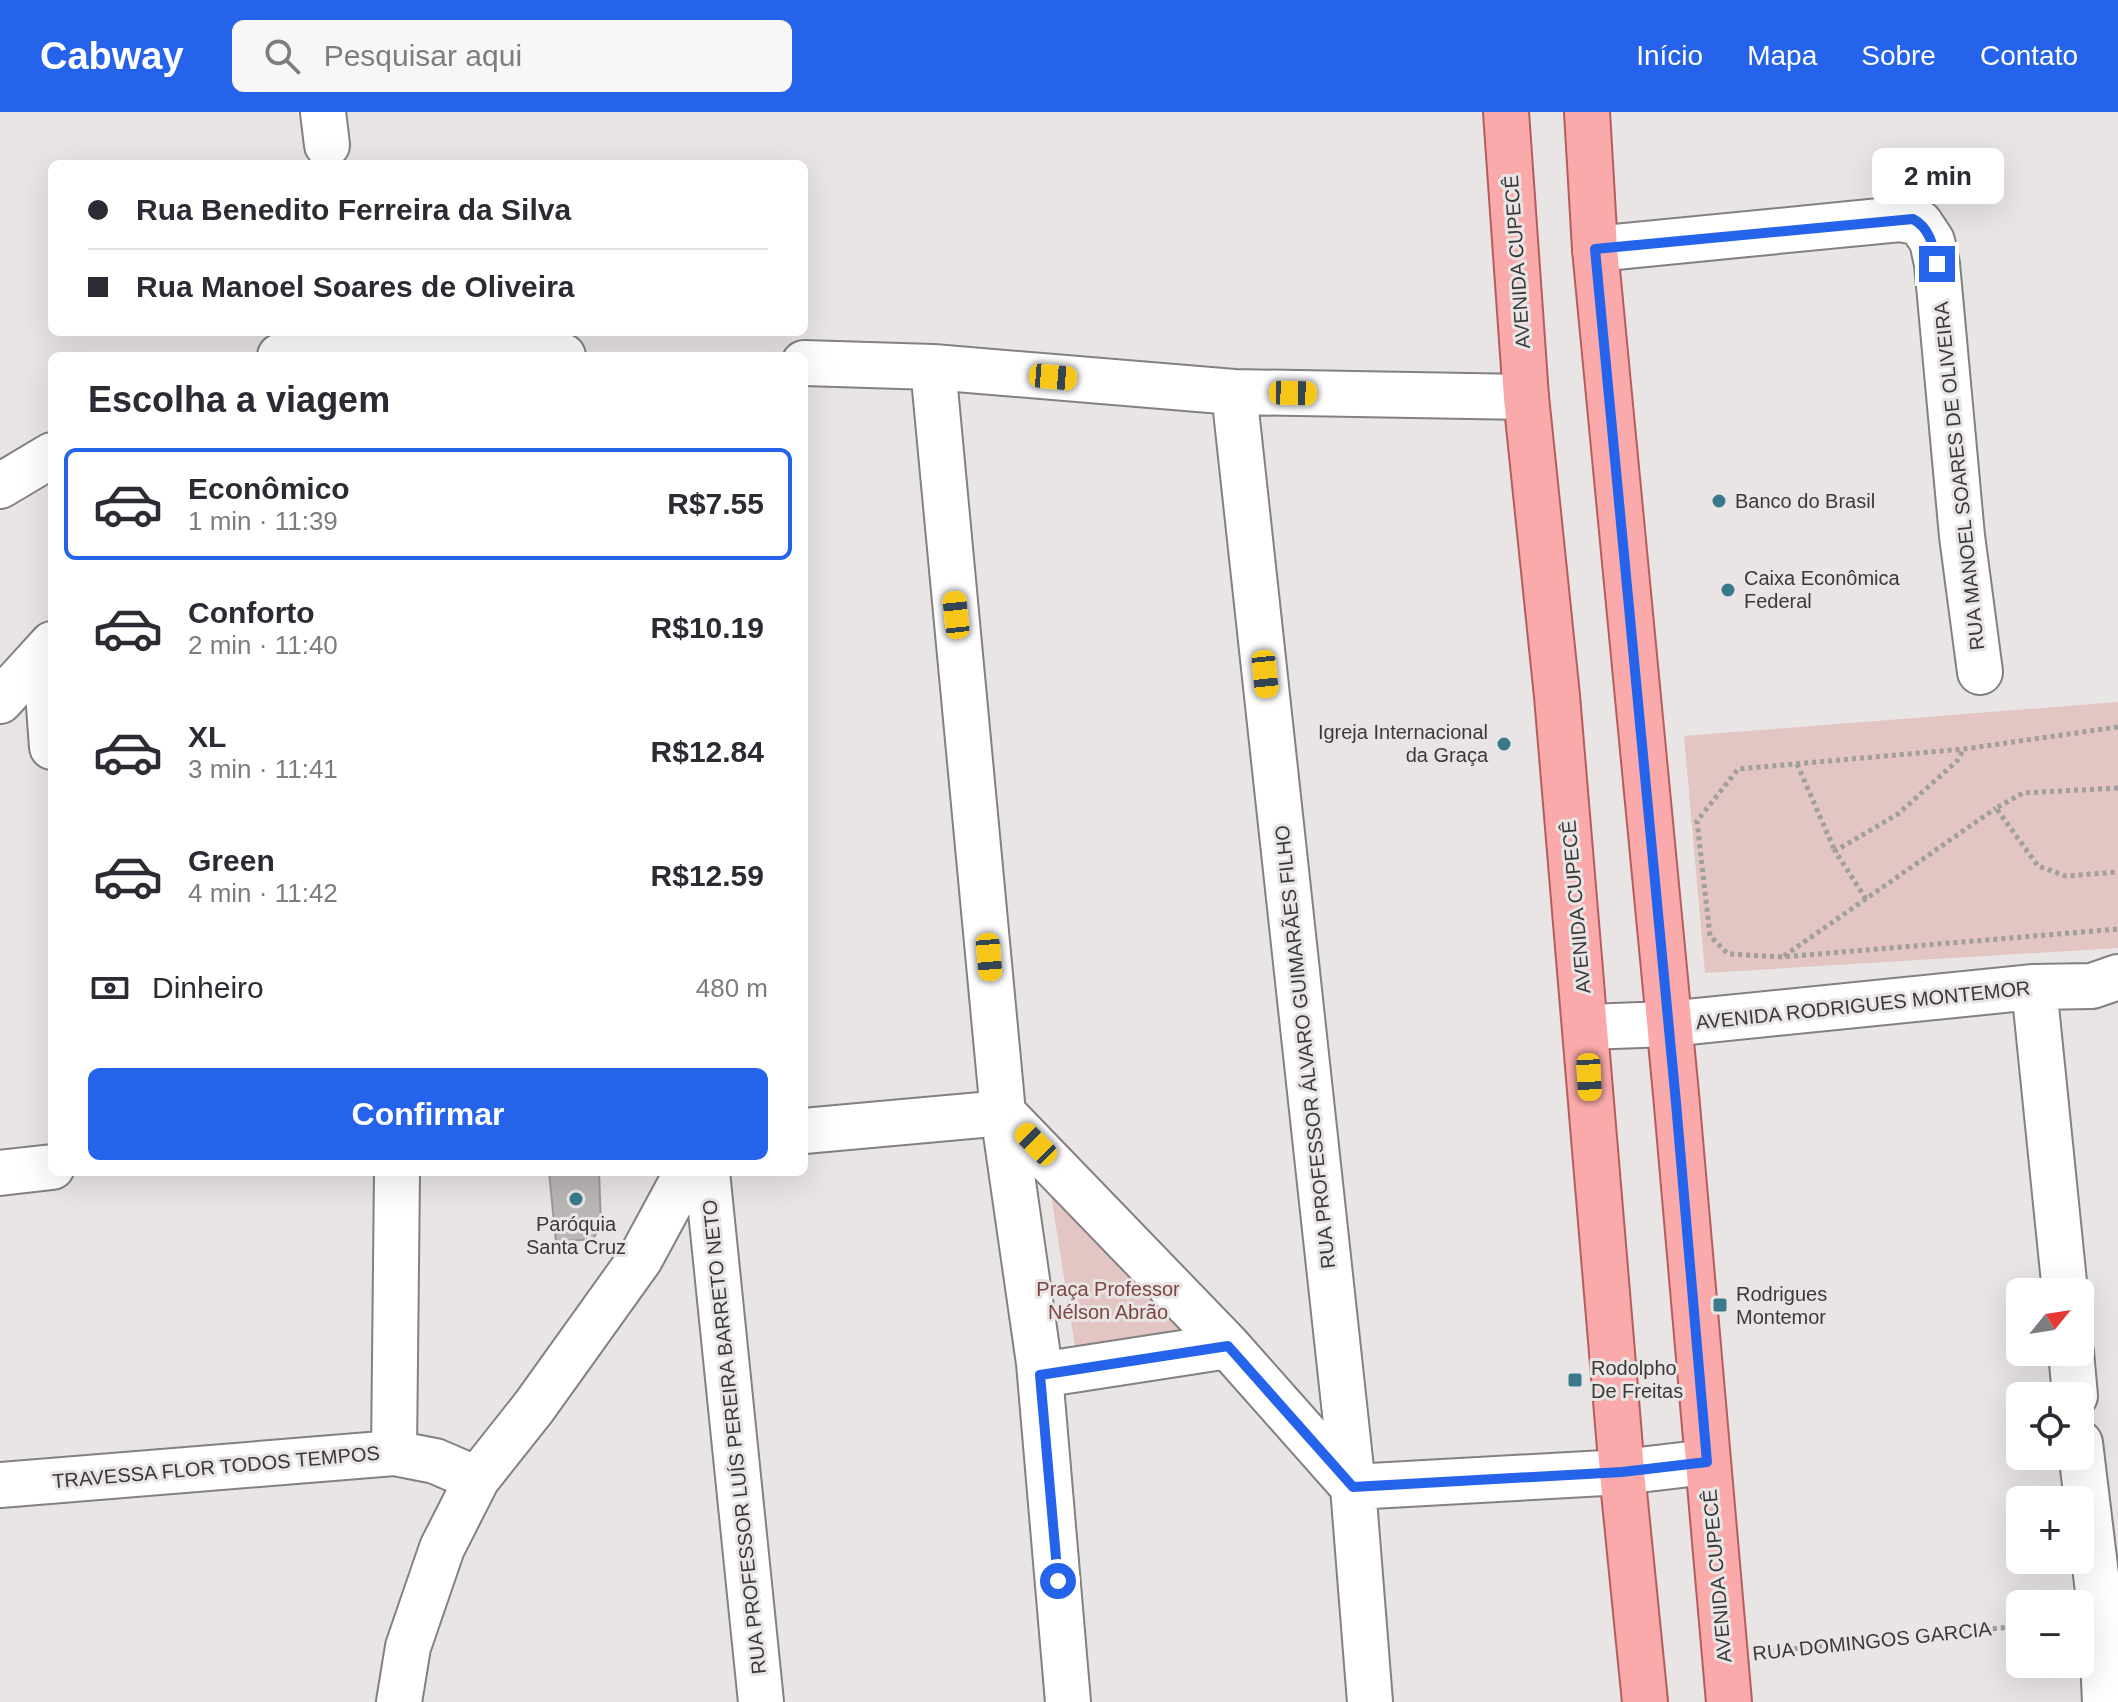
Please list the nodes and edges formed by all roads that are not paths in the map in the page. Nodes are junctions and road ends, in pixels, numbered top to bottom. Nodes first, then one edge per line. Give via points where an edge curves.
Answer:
1 (1506, 112) edge
2 (1587, 112) edge
3 (1595, 249) junction
4 (315, 350) edge
5 (398, 352) edge
6 (808, 363) edge
7 (933, 367) junction
8 (1234, 392) junction
9 (1526, 397) junction
10 (48, 457) edge
11 (0, 486) edge
12 (48, 648) edge
13 (1980, 672) dead end
14 (0, 701) edge
15 (2034, 987) junction
16 (2109, 987) edge
17 (1668, 1024) junction
18 (1587, 1027) junction
19 (1003, 1113) junction
20 (808, 1131) edge
21 (48, 1167) edge
22 (0, 1173) edge
23 (397, 1176) edge
24 (685, 1176) edge
25 (707, 1176) edge
26 (2064, 1278) edge
27 (1228, 1346) junction
28 (1040, 1375) junction
29 (394, 1453) junction
30 (1707, 1462) junction
31 (2085, 1470) edge
32 (1622, 1472) junction
33 (477, 1479) junction
34 (0, 1485) edge
35 (1353, 1487) junction
36 (2110, 1617) edge
37 (1060, 1701) edge
38 (399, 1702) edge
39 (761, 1702) edge
40 (1370, 1702) edge
41 (1645, 1702) edge
42 (1729, 1702) edge
43 (2105, 1702) edge

1 - 9 main road, AVENIDA CUPECÊ
2 - 3 main road, AVENIDA CUPECÊ
3 - 13 street, RUA MANOEL SOARES DE OLIVEIRA via 1900,219 1920,223 1937,264
3 - 17 main road, AVENIDA CUPECÊ
4 - 5 street
6 - 7 street
7 - 8 street
7 - 19 street
8 - 9 street
8 - 35 street, RUA PROFESSOR ÁLVARO GUIMARÃES FILHO
9 - 18 main road, AVENIDA CUPECÊ
10 - 11 street
12 - 14 street
15 - 16 street, AVENIDA RODRIGUES MONTEMOR
15 - 17 street, AVENIDA RODRIGUES MONTEMOR
15 - 26 street
17 - 18 street, AVENIDA RODRIGUES MONTEMOR
17 - 30 main road, AVENIDA CUPECÊ
18 - 32 main road, AVENIDA CUPECÊ
19 - 20 street
19 - 27 street
19 - 28 street
21 - 22 street
23 - 29 street
24 - 33 street via 640,1259
25 - 39 street, RUA PROFESSOR LUÍS PEREIRA BARRETO NETO
27 - 28 street
27 - 35 street
28 - 37 street
29 - 33 street, TRAVESSA FLOR TODOS TEMPOS via 435,1461
29 - 34 street, TRAVESSA FLOR TODOS TEMPOS
30 - 32 street
30 - 42 main road, AVENIDA CUPECÊ
31 - 36 street
32 - 35 street
32 - 41 main road, AVENIDA CUPECÊ
33 - 38 street via 442,1548 408,1647
35 - 40 street, RUA PROFESSOR ÁLVARO GUIMARÃES FILHO
36 - 43 street

